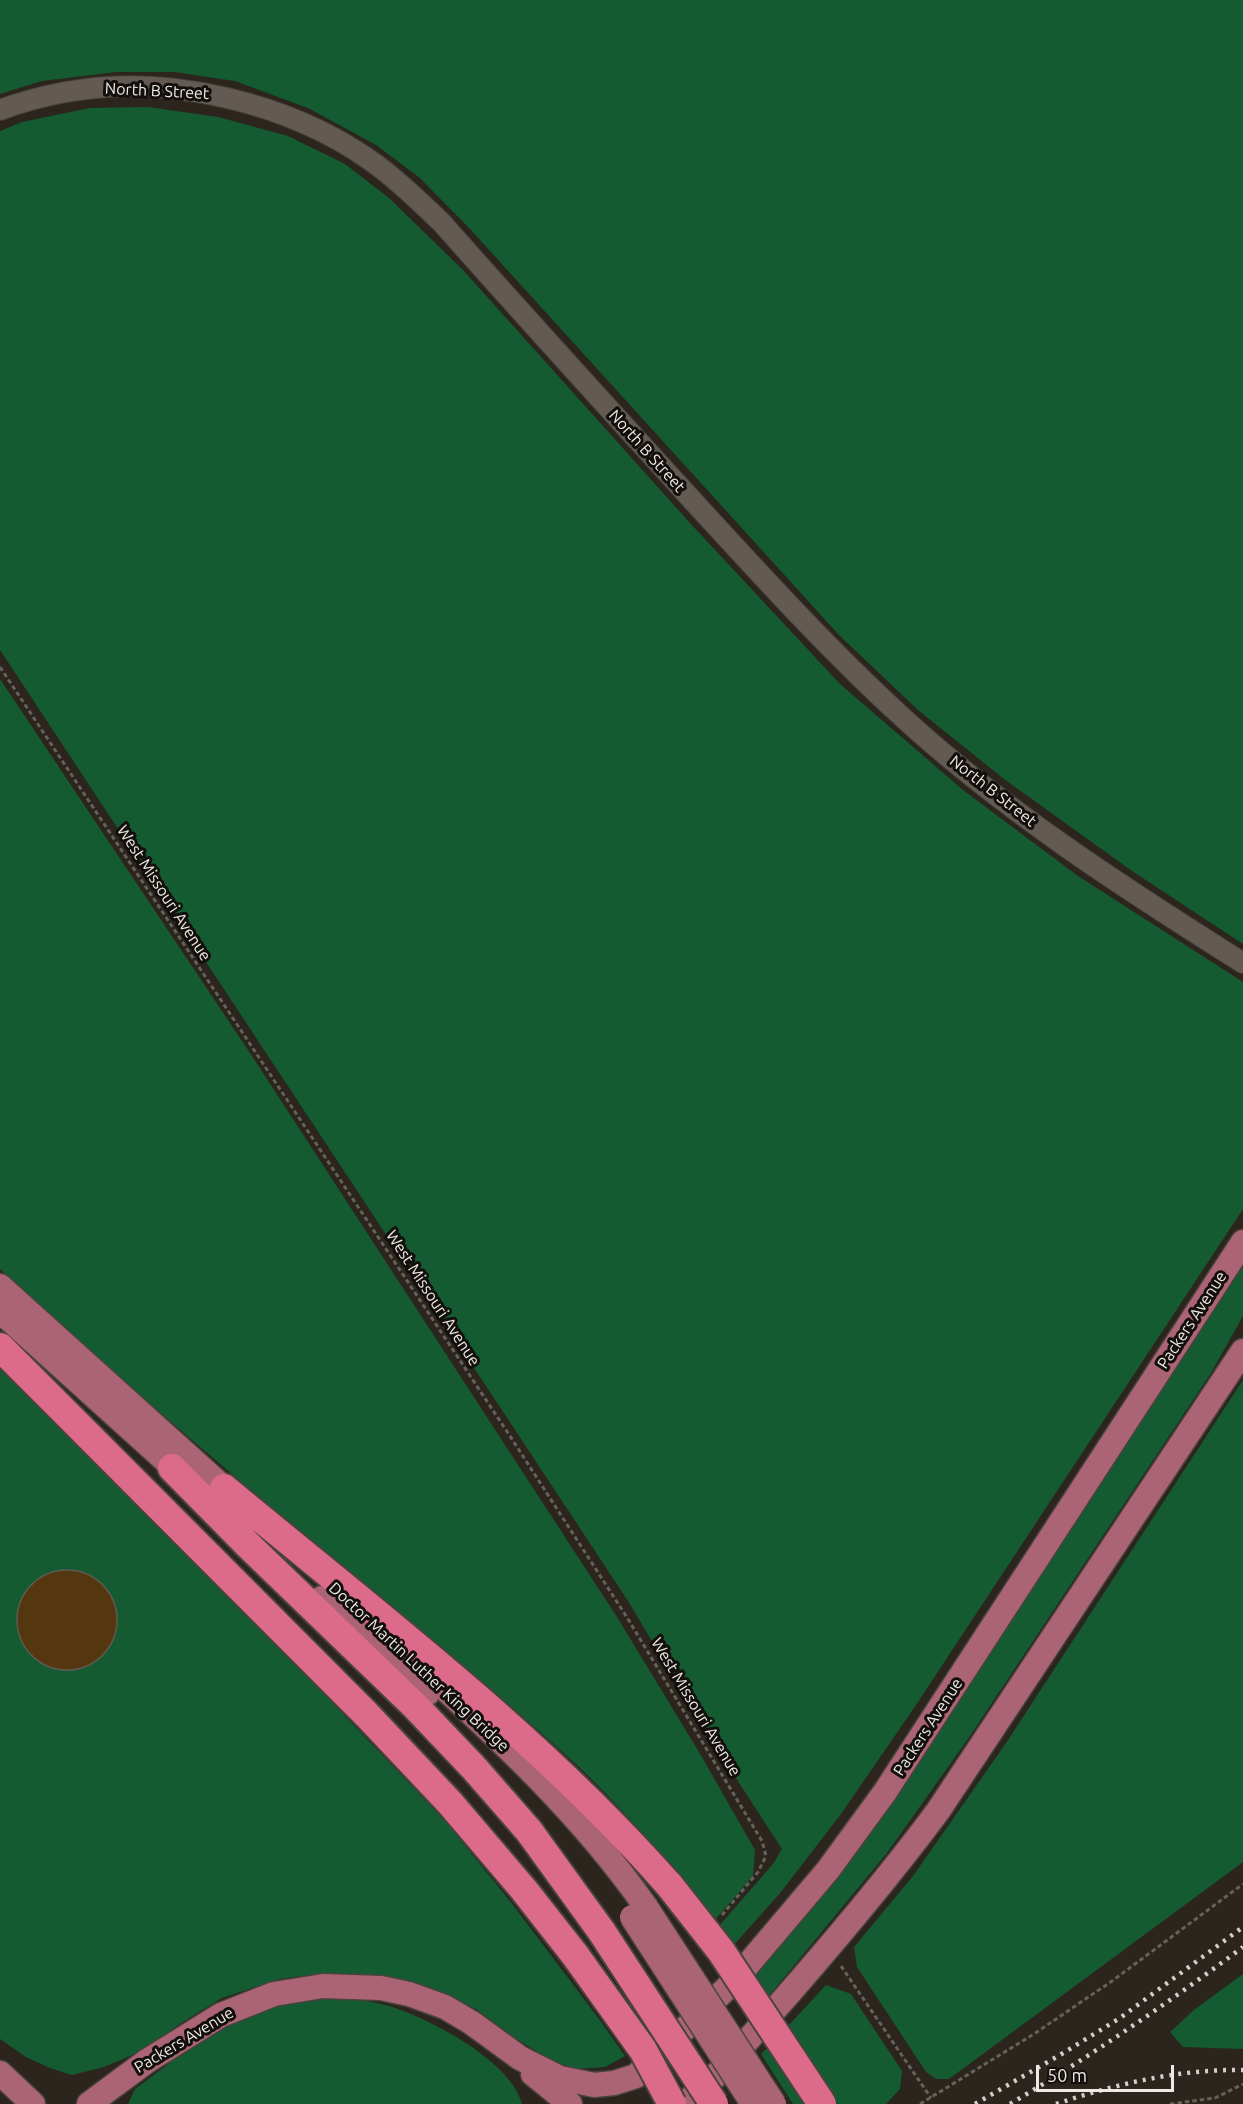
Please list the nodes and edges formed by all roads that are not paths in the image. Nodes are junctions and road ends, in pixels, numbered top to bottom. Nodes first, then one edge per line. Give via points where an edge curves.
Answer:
1 (0, 110) edge
2 (1243, 963) edge
3 (1243, 1242) edge
4 (0, 1286) edge
5 (0, 1311) edge
6 (0, 1347) edge
7 (1243, 1351) edge
8 (172, 1468) junction
9 (224, 1488) junction
10 (639, 1912) junction
11 (520, 2058) junction
12 (0, 2073) edge
13 (33, 2104) edge
14 (89, 2104) edge
15 (570, 2104) edge
16 (672, 2104) edge
17 (683, 2104) edge
18 (714, 2104) edge
19 (753, 2104) edge
20 (774, 2104) edge
21 (822, 2104) edge

1 - 2 street, North B Street via 67,91 104,87 215,94 293,119 373,162 442,223 788,604 900,716 1077,854
3 - 11 main road, Packers Avenue via 885,1792 828,1870 734,1981 636,2076 614,2084 594,2085 560,2078
4 - 9 main road, Doctor Martin Luther King Bridge
5 - 8 main road, Doctor Martin Luther King Bridge
6 - 16 highway, bridge via 427,1779 575,1955 643,2050
7 - 17 main road via 938,1812 829,1949
8 - 10 main road, Doctor Martin Luther King Bridge via 290,1569 500,1760
8 - 18 highway, bridge via 416,1707 529,1832 602,1932
9 - 10 main road, Doctor Martin Luther King Bridge via 537,1776 617,1867
9 - 21 highway, bridge via 526,1739 632,1842 721,1951
10 - 19 main road, Doctor Martin Luther King Bridge, bridge
10 - 20 main road, Doctor Martin Luther King Bridge, bridge
11 - 14 main road, Packers Avenue via 445,2007 381,1988 323,1986 274,1994 221,2015 147,2061
11 - 15 main road, Packers Avenue
12 - 13 main road

